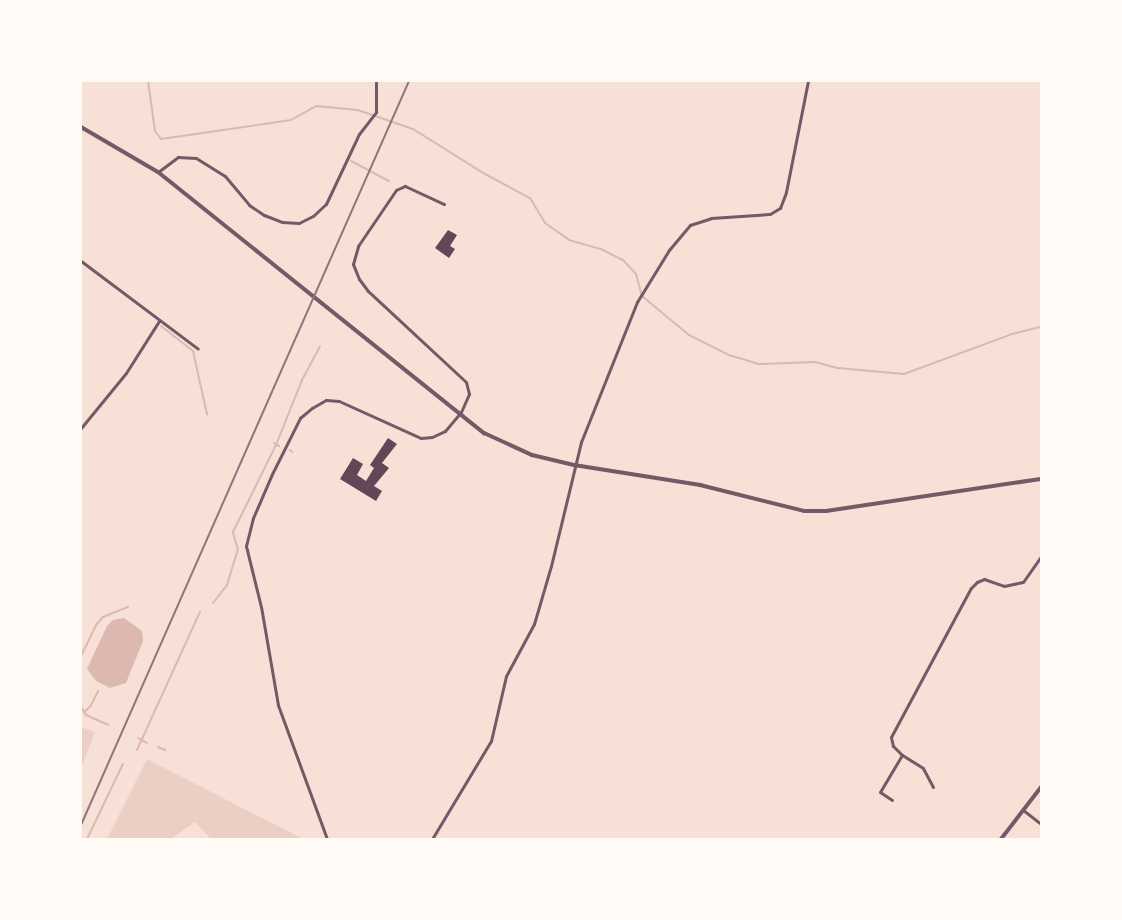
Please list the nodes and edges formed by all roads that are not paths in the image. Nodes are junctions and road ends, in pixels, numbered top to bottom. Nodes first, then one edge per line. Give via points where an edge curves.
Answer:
1 (375, 81) edge
2 (808, 81) edge
3 (81, 127) edge
4 (158, 172) junction
5 (444, 204) dead end
6 (81, 261) edge
7 (159, 321) junction
8 (198, 349) dead end
9 (459, 415) junction
10 (81, 428) edge
11 (574, 465) junction
12 (1041, 479) edge
13 (1041, 556) edge
14 (1039, 563) edge
15 (902, 755) junction
16 (933, 786) dead end
17 (1041, 787) edge
18 (892, 800) dead end
19 (1023, 810) junction
20 (1041, 824) edge
21 (327, 839) edge
22 (432, 839) edge
23 (1000, 839) edge

1 - 4 street via 376,112 358,134 326,204 299,223 264,215 249,205 225,176 196,158 178,157
2 - 11 street via 780,208 770,214 699,220 682,233 637,302
3 - 4 street
4 - 9 street
5 - 9 street via 405,186 396,190 358,246 353,264 368,291 466,382 469,394
6 - 7 street
7 - 8 street
7 - 10 street via 126,373
9 - 11 street via 506,444
9 - 21 street via 438,435 421,438 339,401 326,400 300,418 253,518 246,546 278,705
11 - 12 street via 673,480 804,511
11 - 22 street via 534,624 506,676 491,741
13 - 14 street
14 - 15 street via 1023,582 1012,586 984,579 971,588 891,737
15 - 16 street via 923,768
15 - 18 street via 880,792
17 - 19 street
19 - 20 street
19 - 23 street

